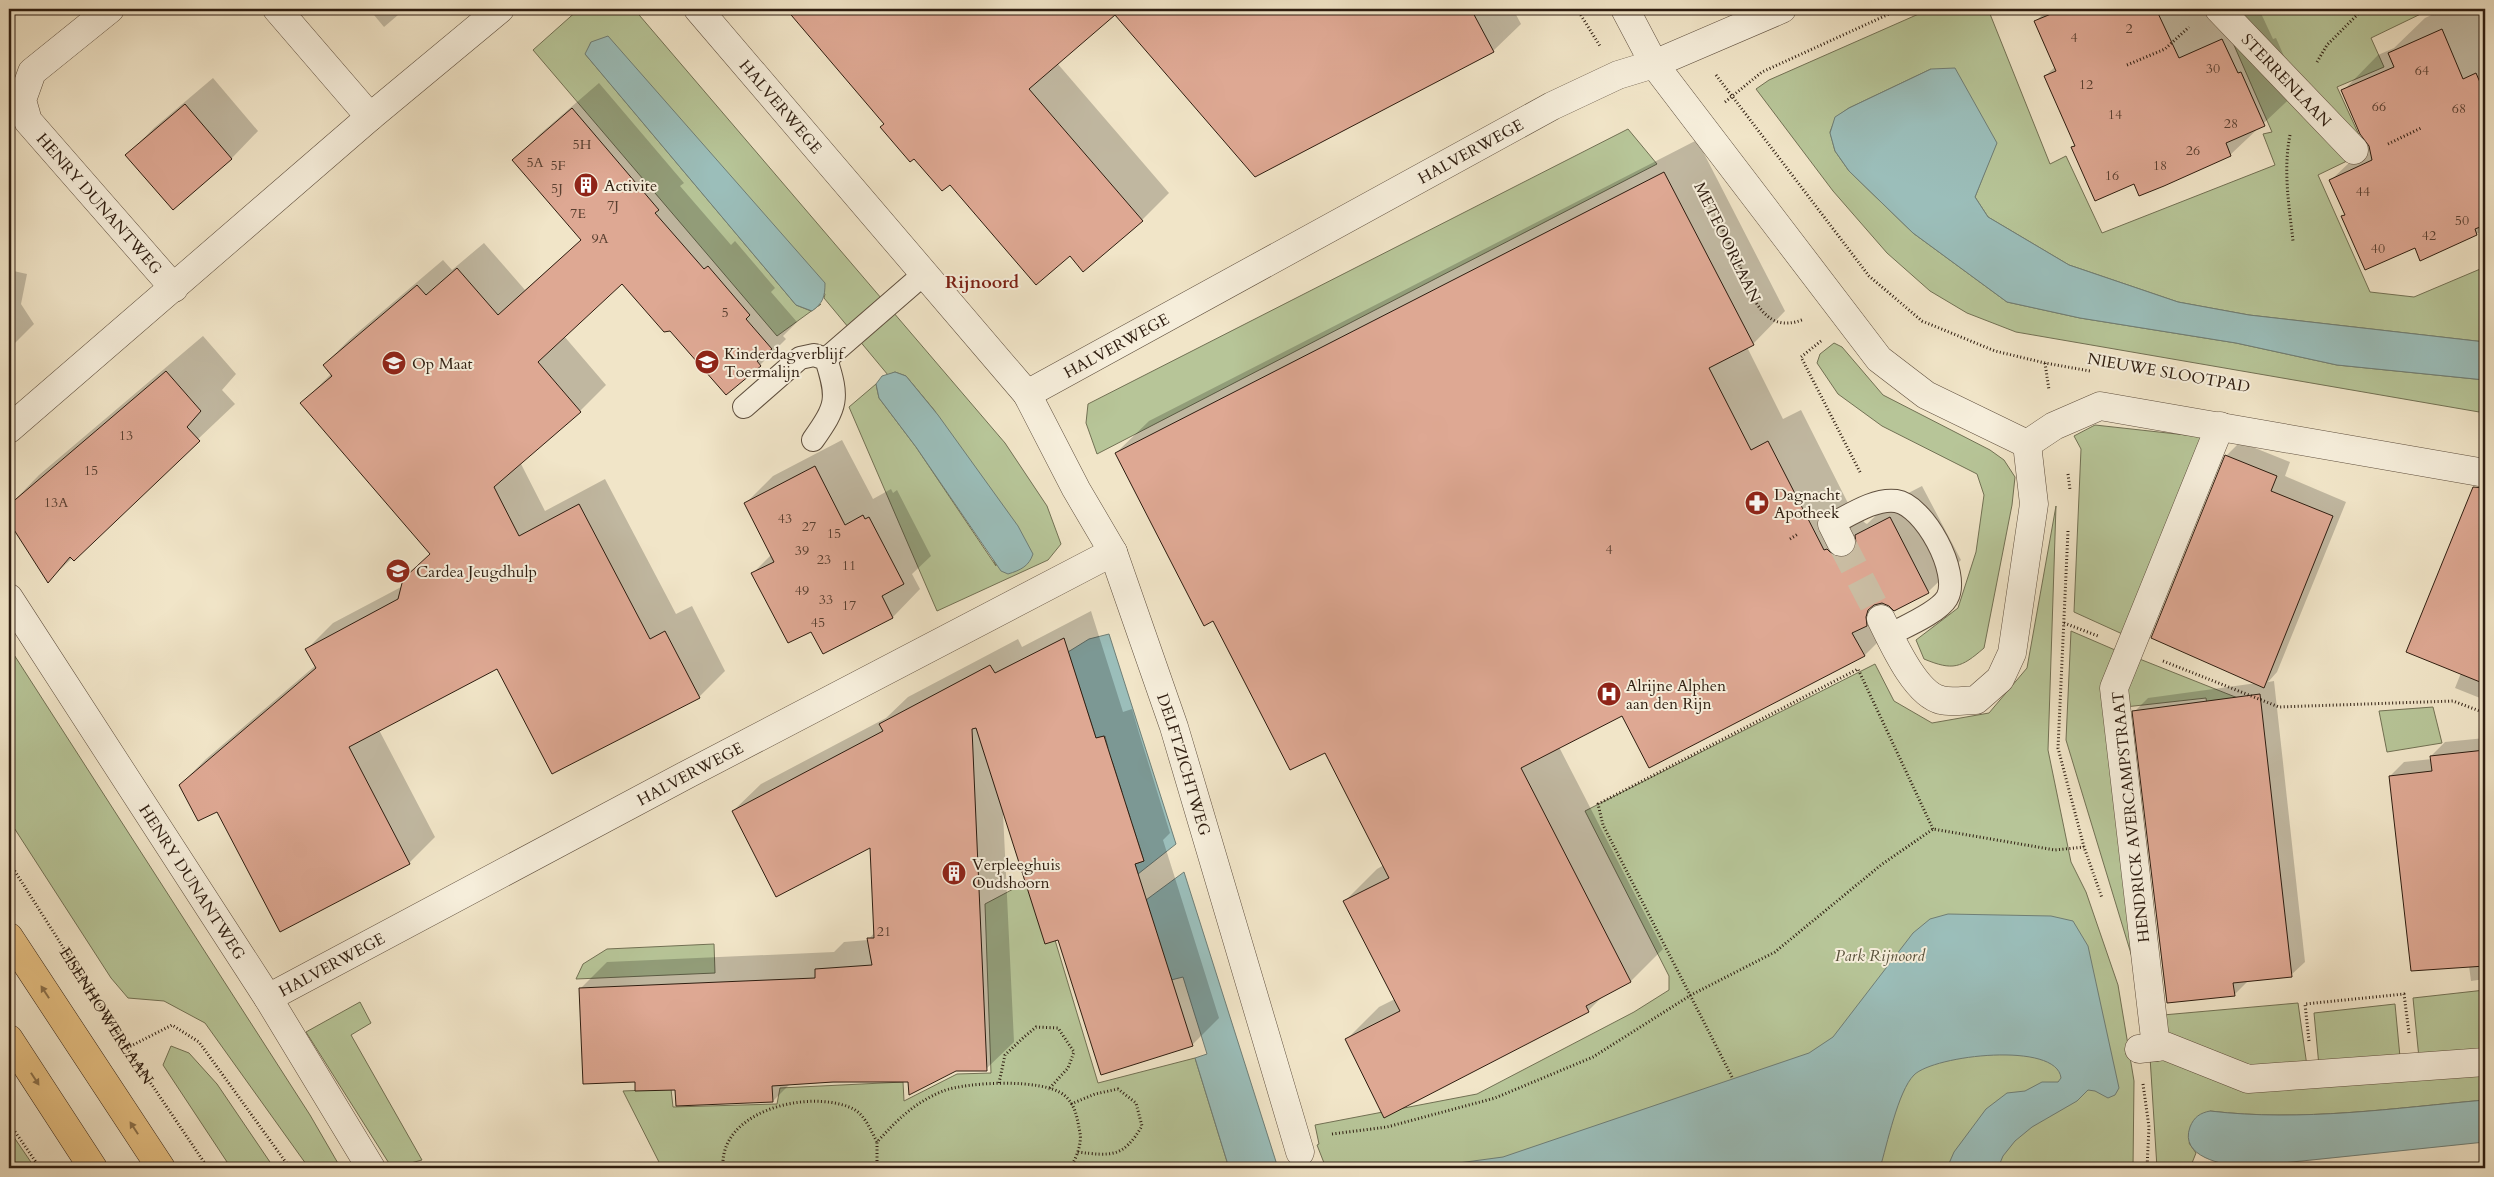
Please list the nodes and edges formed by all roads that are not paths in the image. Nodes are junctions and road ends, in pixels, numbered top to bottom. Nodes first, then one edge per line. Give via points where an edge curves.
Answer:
1 (110, 9) edge
2 (277, 9) edge
3 (500, 9) edge
4 (698, 9) edge
5 (1625, 9) edge
6 (1782, 9) edge
7 (2219, 9) edge
8 (1654, 64) junction
9 (370, 117) junction
10 (2354, 150) dead end
11 (924, 274) junction
12 (174, 288) junction
13 (826, 359) junction
14 (1027, 394) junction
15 (744, 407) dead end
16 (2220, 426) junction
17 (9, 429) edge
18 (813, 440) dead end
19 (2027, 444) junction
20 (2485, 474) edge
21 (1836, 533) dead end
22 (1113, 552) junction
23 (9, 598) edge
24 (1885, 627) joint
25 (9, 937) edge
26 (268, 998) junction
27 (9, 1038) edge
28 (2485, 1062) edge
29 (1298, 1145) road end
30 (93, 1168) edge
31 (161, 1168) edge
32 (371, 1168) edge

1 - 12 street, HENRY DUNANTWEG via 32,72 22,100 28,121
2 - 9 street
3 - 9 street, HENRY DUNANTWEG
4 - 11 street, HALVERWEGE
5 - 8 street
6 - 8 street
7 - 10 street, STERRENLAAN
8 - 14 street, HALVERWEGE via 1618,75 1552,106
8 - 19 street via 1879,359 1926,395
9 - 12 street, HENRY DUNANTWEG
11 - 13 lane
11 - 14 street, HALVERWEGE
12 - 17 street, HENRY DUNANTWEG
13 - 15 lane via 814,355 800,358
13 - 18 lane via 834,386 832,413
14 - 22 street, DELFTZICHTWEG
16 - 19 street via 2100,406 2054,426
16 - 20 street
16 - 28 street, HENDRICK AVERCAMPSTRAAT via 2114,688 2148,1048 2165,1046 2248,1078
19 - 24 street via 2034,504 2012,653 2000,679 1976,700 1941,700 1920,686
21 - 24 lane via 1876,503 1897,502 1912,509 1931,531 1943,552 1952,583 1946,599 1932,612
22 - 26 street, HALVERWEGE
22 - 29 street, DELFTZICHTWEG via 1174,727
23 - 26 street, HENRY DUNANTWEG
31 -> 25 main road
26 - 32 street, HENRY DUNANTWEG
27 -> 30 main road

